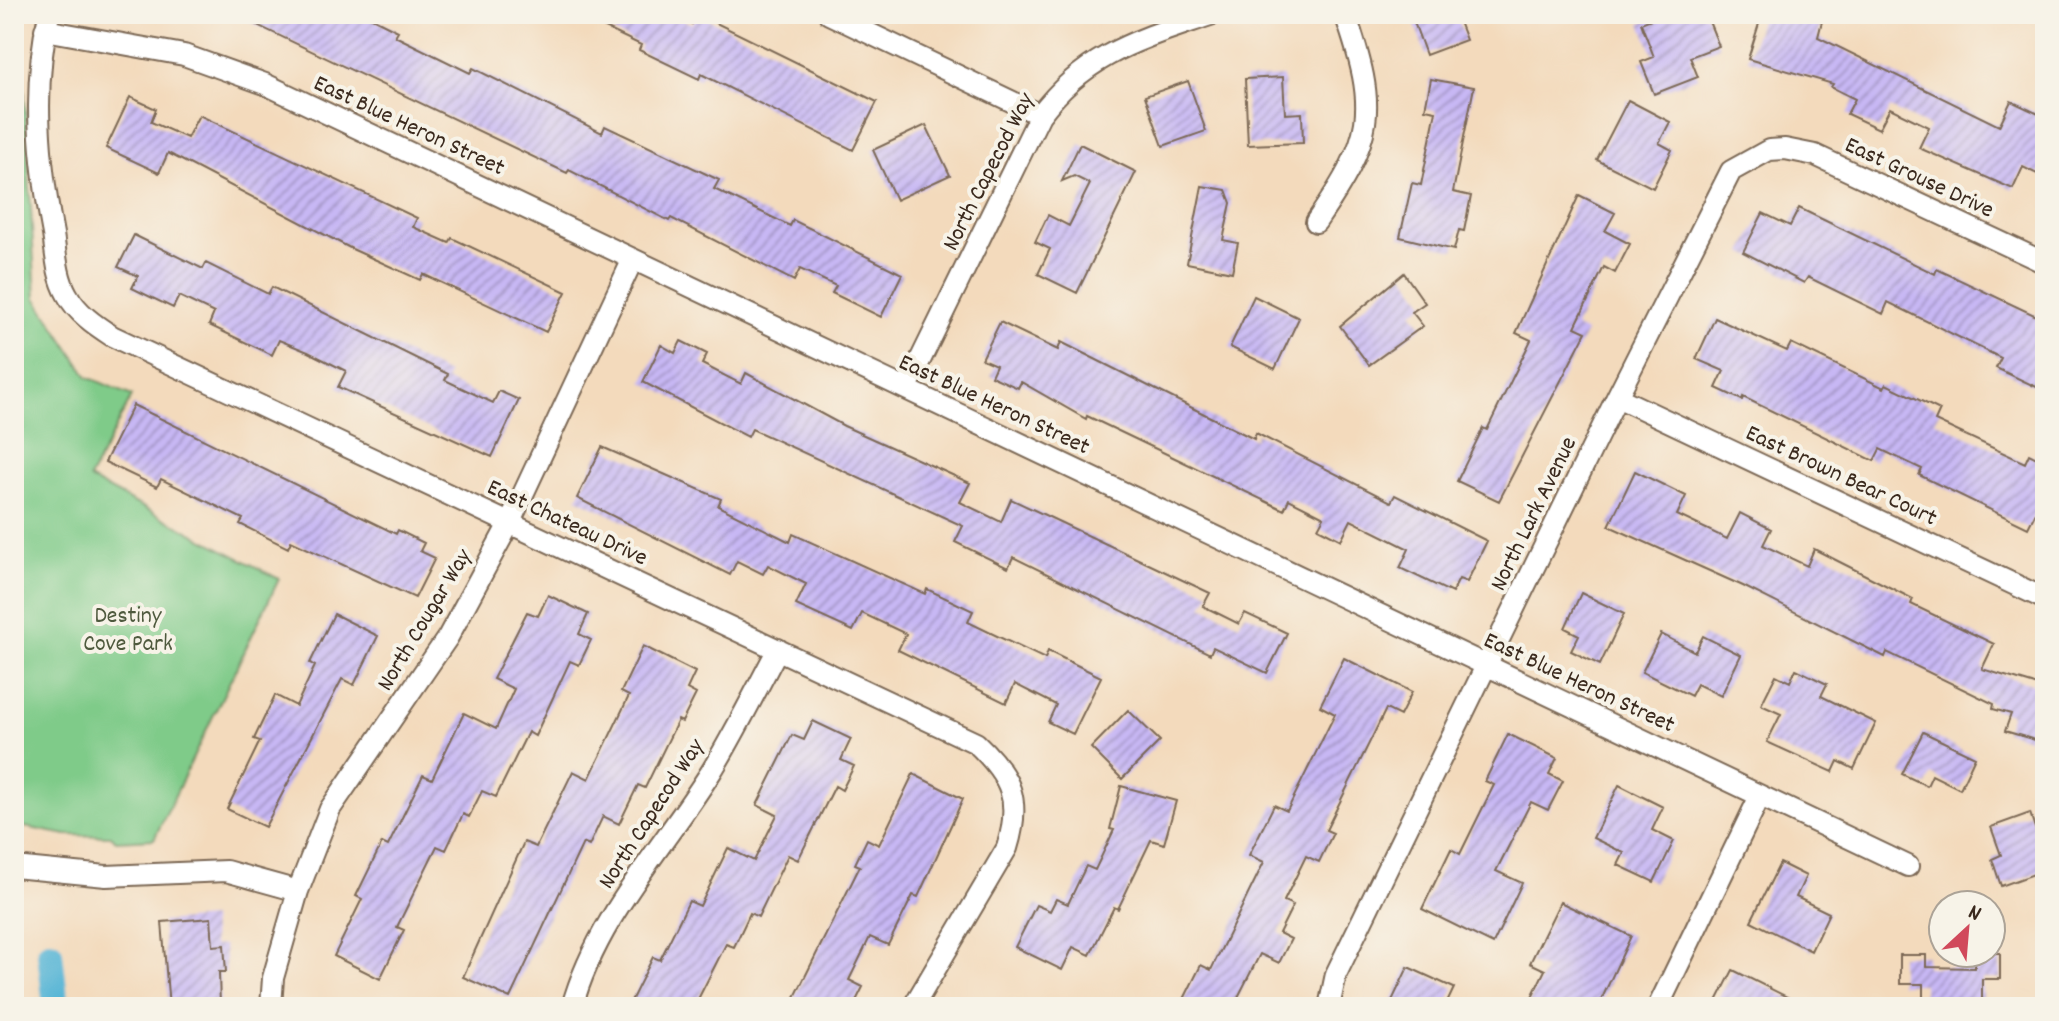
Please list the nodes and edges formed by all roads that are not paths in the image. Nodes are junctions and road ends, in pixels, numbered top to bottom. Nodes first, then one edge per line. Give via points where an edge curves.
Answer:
1 (829, 14) edge
2 (1213, 14) edge
3 (1345, 14) edge
4 (47, 22) edge
5 (1040, 115) junction
6 (1769, 150) joint
7 (1316, 222) dead end
8 (633, 259) junction
9 (2045, 263) edge
10 (906, 389) junction
11 (1617, 397) junction
12 (510, 522) junction
13 (2045, 599) edge
14 (778, 649) junction
15 (1486, 665) junction
16 (1760, 796) junction
17 (1908, 866) dead end
18 (14, 867) edge
19 (298, 891) junction
20 (271, 1007) edge
21 (572, 1007) edge
22 (913, 1007) edge
23 (1329, 1007) edge
24 (1658, 1007) edge

1 - 5 street
2 - 5 street, North Capecod Way via 1104,55 1058,91
3 - 7 street via 1365,82 1367,111 1352,169
4 - 8 street, East Blue Heron Street via 223,67
4 - 12 street, East Chateau Drive via 37,89 44,184 60,276 78,310 112,336
5 - 10 street, North Capecod Way
6 - 9 street, East Grouse Drive via 1815,155
6 - 11 street, North Lark Avenue via 1731,171
8 - 10 street, East Blue Heron Street
8 - 12 street, North Cougar Way
10 - 15 street, East Blue Heron Street
11 - 13 street, East Brown Bear Court
11 - 15 street, North Lark Avenue
12 - 14 street, East Chateau Drive
12 - 19 street, North Cougar Way via 448,637 330,809
14 - 21 street, North Capecod Way via 712,771 605,929
14 - 22 street, East Chateau Drive via 976,743 1001,766 1014,800 1007,848
15 - 16 street, East Blue Heron Street
15 - 23 street, North Lark Avenue via 1336,974
16 - 17 street, East Blue Heron Street
16 - 24 street
18 - 19 street via 106,876 226,871
19 - 20 street, North Cougar Way via 273,978

